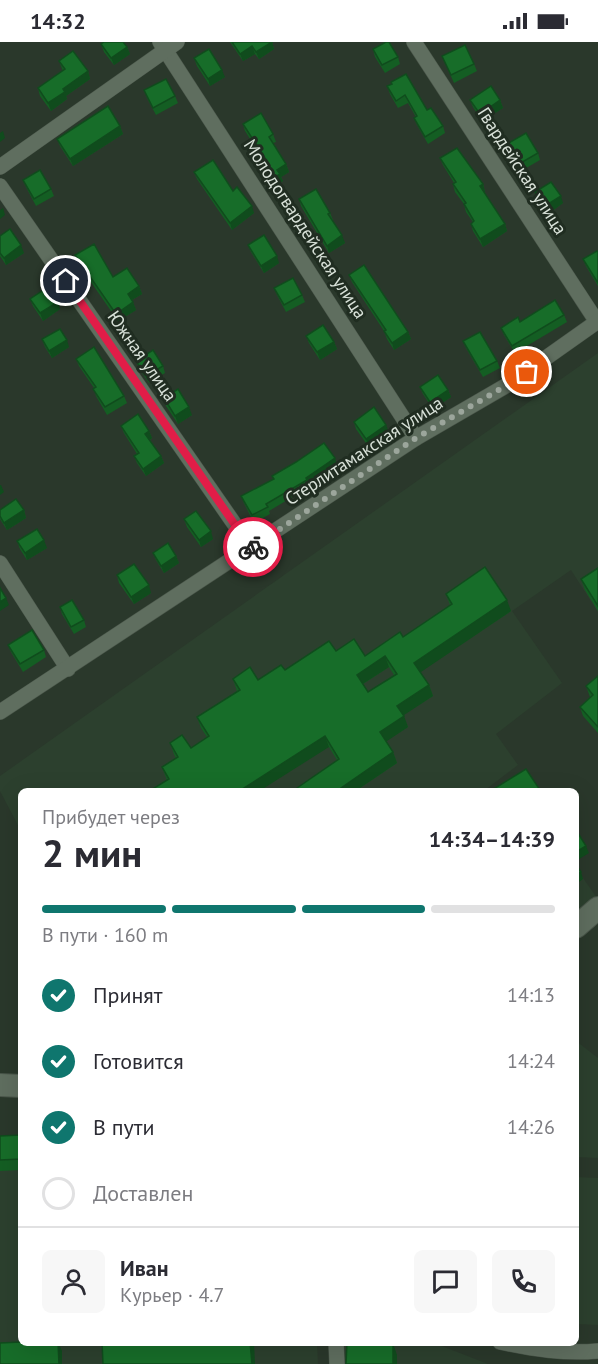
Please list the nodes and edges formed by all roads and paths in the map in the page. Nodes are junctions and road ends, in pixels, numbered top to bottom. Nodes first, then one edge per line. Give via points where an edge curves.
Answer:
1 (414, 42) edge
2 (167, 44) edge
3 (0, 167) edge
4 (0, 186) edge
5 (597, 322) edge
6 (416, 438) junction
7 (251, 548) junction
8 (0, 563) edge
9 (68, 669) junction
10 (0, 712) edge
11 (598, 908) edge
12 (579, 924) edge
13 (0, 1085) edge
14 (18, 1086) edge
15 (336, 1346) edge
16 (518, 1346) edge
17 (598, 1351) edge
18 (338, 1364) edge

1 - 5 street, Гвардейская улица
2 - 3 street
2 - 6 street, Молодогвардейская улица
4 - 7 street, Южная улица
5 - 6 street, Стерлитамакская улица via 509,384
6 - 7 street, Стерлитамакская улица
7 - 9 street, Стерлитамакская улица
8 - 9 street
9 - 10 street, Стерлитамакская улица
11 - 12 main road
13 - 14 main road
15 - 18 street
16 - 17 street via 579,1353

